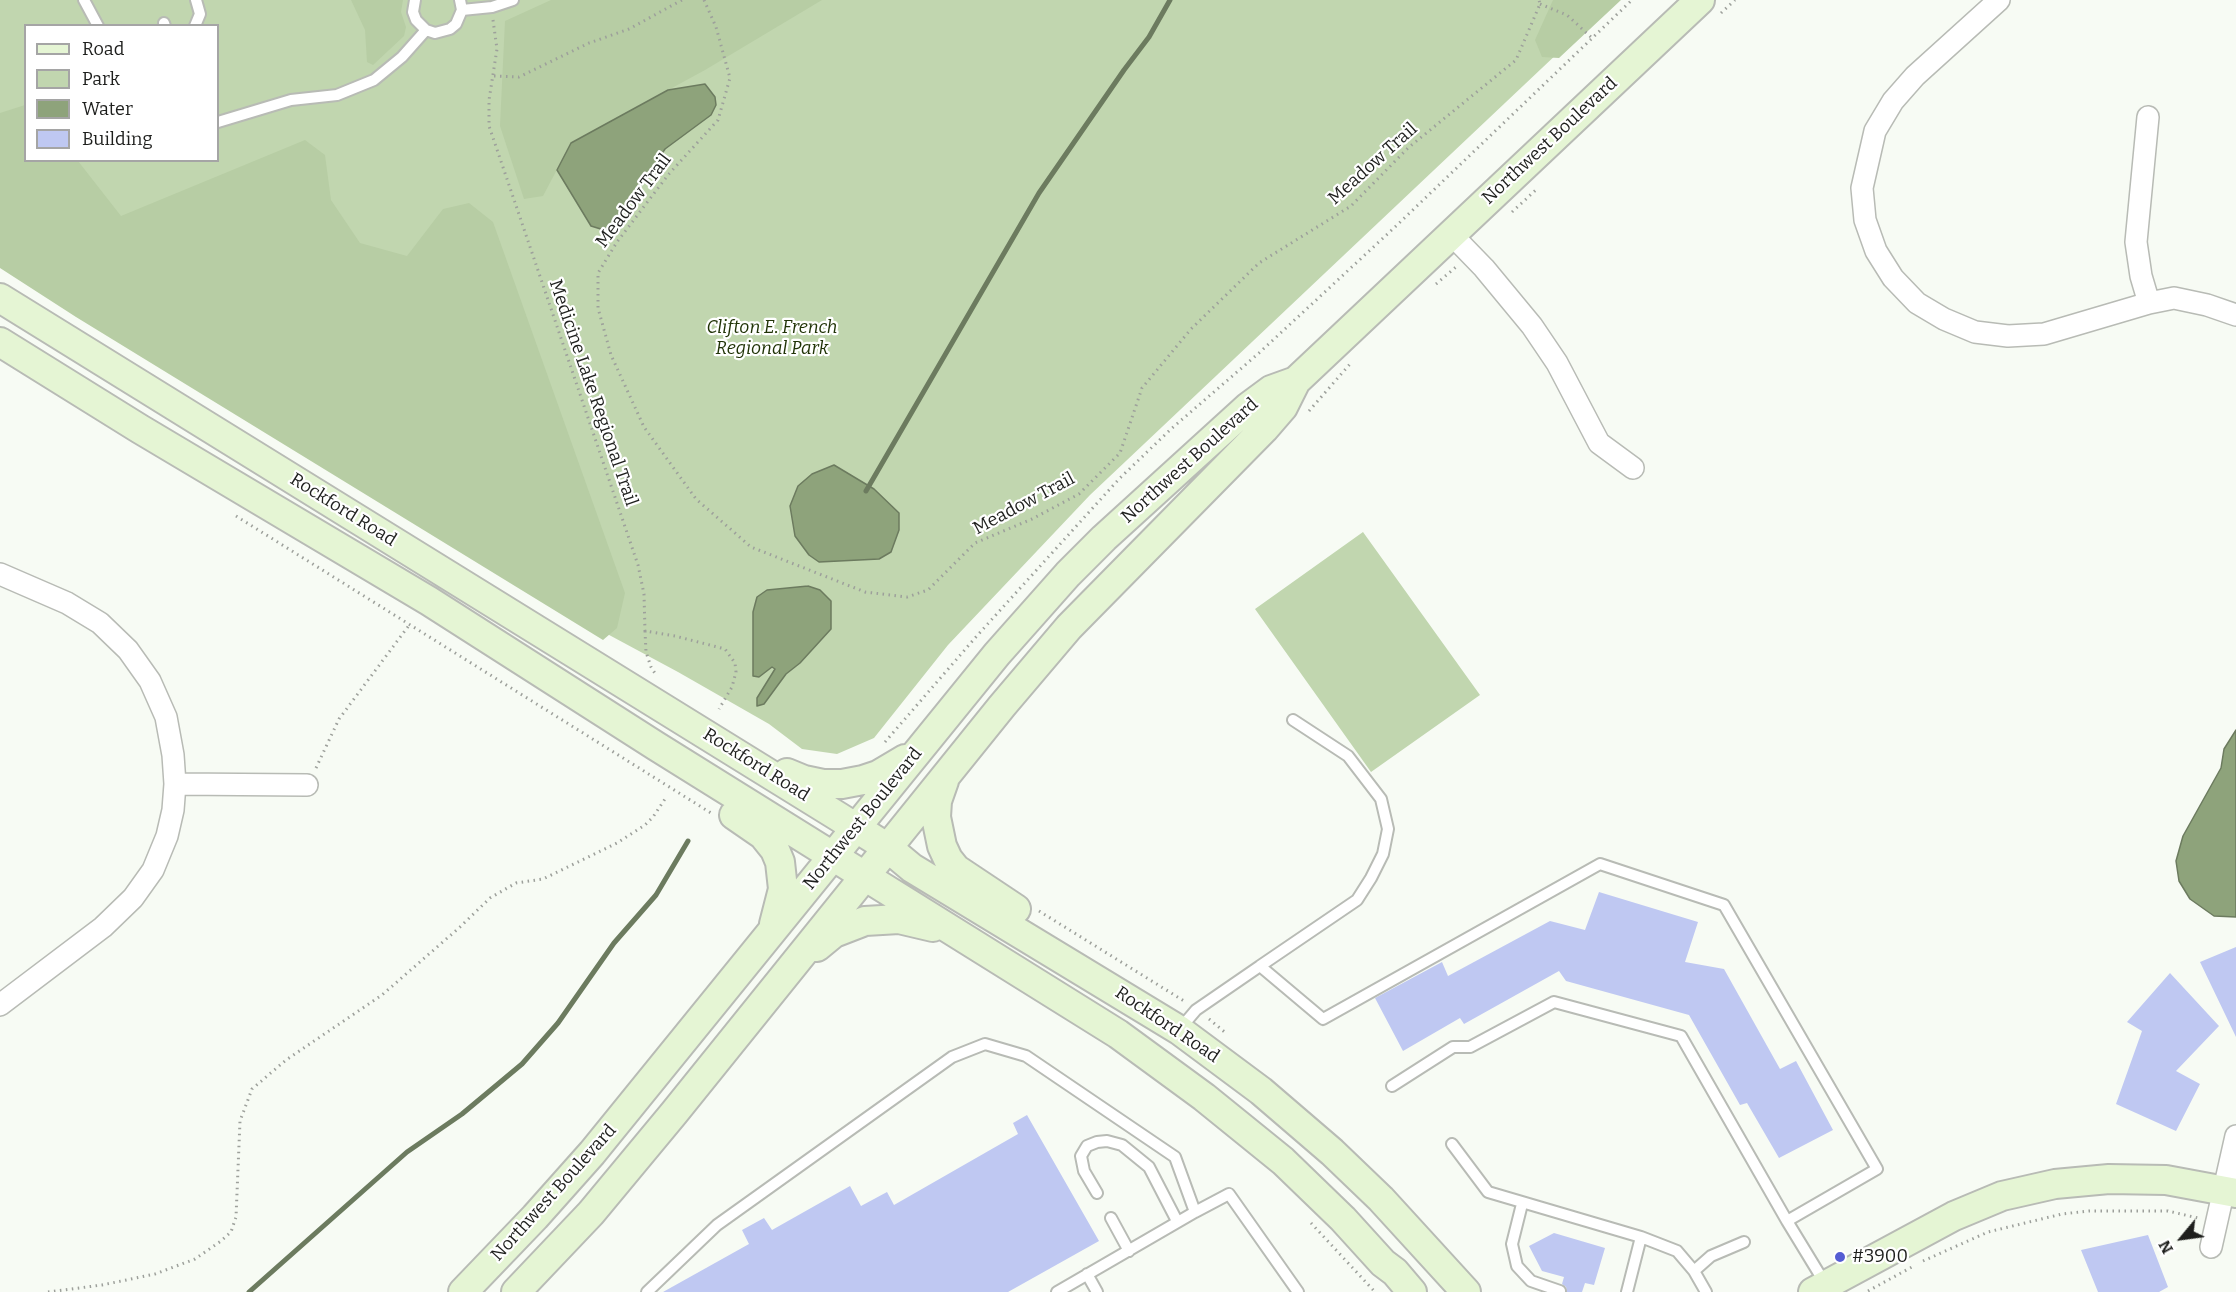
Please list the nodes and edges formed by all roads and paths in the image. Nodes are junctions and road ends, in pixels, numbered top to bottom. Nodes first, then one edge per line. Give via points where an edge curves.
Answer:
1 (84, 0) edge
2 (196, 0) edge
3 (415, 0) edge
4 (513, 0) edge
5 (682, 0) edge
6 (704, 0) edge
7 (1632, 0) edge
8 (1735, 0) edge
9 (1999, 0) edge
10 (1539, 2) edge
11 (461, 5) edge
12 (1709, 7) edge
13 (493, 18) dead end
14 (97, 24) edge
15 (196, 24) edge
16 (426, 30) junction
17 (1592, 38) junction
18 (494, 76) junction
19 (2148, 117) dead end
20 (219, 122) edge
21 (1545, 181) dead end
22 (1512, 212) dead end
23 (1451, 234) junction
24 (1471, 255) junction
25 (1433, 287) dead end
26 (0, 298) edge
27 (2149, 303) junction
28 (2236, 315) edge
29 (0, 342) edge
30 (1355, 359) dead end
31 (1296, 381) junction
32 (1303, 416) dead end
33 (1633, 468) dead end
34 (230, 512) dead end
35 (0, 574) edge
36 (410, 624) junction
37 (719, 710) dead end
38 (1293, 720) dead end
39 (656, 746) junction
40 (880, 748) dead end
41 (917, 752) junction
42 (757, 766) junction
43 (949, 771) junction
44 (175, 784) junction
45 (307, 784) joint
46 (665, 799) dead end
47 (717, 817) dead end
48 (856, 828) junction
49 (888, 848) junction
50 (832, 856) junction
51 (864, 876) junction
52 (771, 933) junction
53 (968, 941) junction
54 (791, 966) junction
55 (1260, 966) junction
56 (1085, 971) junction
57 (0, 1005) edge
58 (1179, 1030) junction
59 (1392, 1086) dead end
60 (2236, 1136) edge
61 (1452, 1144) dead end
62 (2230, 1191) edge
63 (1097, 1193) dead end
64 (1522, 1204) junction
65 (1195, 1212) junction
66 (1111, 1218) dead end
67 (1307, 1218) dead end
68 (1177, 1221) junction
69 (1786, 1221) junction
70 (2217, 1224) junction
71 (1641, 1237) junction
72 (1744, 1242) dead end
73 (2211, 1247) dead end
74 (1129, 1251) junction
75 (1694, 1270) junction
76 (1088, 1274) junction
77 (1402, 1285) edge
78 (1823, 1289) edge
79 (1560, 1291) edge
80 (48, 1292) edge
81 (463, 1292) edge
82 (516, 1292) edge
83 (647, 1292) edge
84 (1057, 1292) edge
85 (1097, 1292) edge
86 (1298, 1292) edge
87 (1375, 1292) edge
88 (1466, 1292) edge
89 (1627, 1292) edge
90 (1706, 1292) edge
91 (1866, 1292) edge

1 - 14 lane
2 - 15 lane via 200,14
3 - 16 lane via 413,12
4 - 11 lane via 492,7
5 - 18 path via 629,29 589,43 519,77
6 - 10 path, Meadow Trail via 730,78 718,120 668,175 598,273 598,308 612,355 644,428 696,499 751,547 865,592 907,597 928,590 975,543 1079,494 1120,453 1142,388 1191,329 1259,263 1352,206 1408,148 1516,60
7 - 17 path
8 - 12 path
9 - 27 street via 1915,76 1893,101 1875,131 1862,188 1865,220 1876,251 1893,278 1917,303 1975,333 2044,334
10 - 17 path via 1567,15
11 - 16 lane via 456,24 450,29 435,33
12 - 23 main road, Northwest Boulevard
13 - 18 path, Medicine Lake Regional Trail via 497,49
16 - 20 lane via 374,80 337,95 291,100
17 - 40 path via 1395,226 1119,479
18 - 37 path, Medicine Lake Regional Trail via 489,126 638,565 645,631 725,649 736,672
19 - 27 street via 2136,242
21 - 22 path
23 - 24 street
23 - 31 main road, Northwest Boulevard
24 - 25 path
24 - 33 street via 1532,326 1557,363 1599,443
26 - 42 main road, Rockford Road
27 - 28 street via 2174,298
29 - 39 main road, Rockford Road via 429,602
30 - 32 path
31 - 41 main road, Northwest Boulevard via 1271,390 1248,407 1104,538 997,654
31 - 43 main road, Northwest Boulevard via 1284,407 1069,627
34 - 36 path
35 - 44 street via 68,603 100,623 128,650 150,681 166,717
36 - 45 path via 339,720
36 - 47 path
38 - 55 lane via 1348,756 1381,799 1388,829 1383,854 1357,900
39 - 50 main road, Rockford Road
39 - 52 main road via 670,773 763,835 775,850 783,889
41 - 42 main road via 878,775 842,784 804,780
41 - 48 main road, Northwest Boulevard
42 - 48 main road, Rockford Road
43 - 49 main road, Northwest Boulevard
43 - 56 main road via 939,791 936,817 948,859 956,869 1070,945
44 - 45 street
44 - 57 street via 167,836 153,870 133,898 103,927
46 - 80 path via 645,825 616,843 543,879 516,883 490,898 382,994 286,1060 252,1089 240,1121 236,1217 231,1232 221,1241 195,1258 155,1274 102,1286
48 - 49 main road, Rockford Road
48 - 50 main road, Northwest Boulevard
49 - 51 main road, Northwest Boulevard
49 - 56 main road, Rockford Road via 912,868
50 - 51 main road, Rockford Road
50 - 52 main road, Northwest Boulevard
51 - 53 main road, Rockford Road
51 - 54 main road, Northwest Boulevard
52 - 81 main road, Northwest Boulevard via 592,1153
53 - 54 main road via 919,923 864,921 834,933
53 - 77 main road, Rockford Road via 1118,1034 1204,1097 1283,1161 1343,1219
54 - 82 main road, Northwest Boulevard via 591,1213
55 - 58 lane via 1196,1011
55 - 69 lane via 1323,1019 1600,864 1724,905 1877,1169
56 - 58 main road, Rockford Road
58 - 88 main road, Rockford Road via 1261,1091 1332,1152
59 - 69 lane via 1453,1047 1470,1047 1554,1002 1680,1036
60 - 62 street
61 - 64 lane via 1488,1192
62 - 70 street
62 - 78 main road via 2166,1180 2109,1179 2055,1184 2002,1196 1954,1216
63 - 68 lane via 1084,1171 1081,1156 1087,1146 1097,1142 1122,1145 1149,1167
64 - 71 lane
64 - 79 lane via 1512,1244 1517,1266 1531,1281
65 - 68 lane
65 - 83 lane via 1175,1157 1026,1056 985,1044 952,1057 717,1225
65 - 86 lane via 1229,1194
66 - 74 lane
67 - 87 path
68 - 74 lane
69 - 78 lane
70 - 73 street
70 - 91 path via 2168,1211 2062,1214 1988,1232
71 - 75 lane via 1677,1251
71 - 89 lane
72 - 75 lane via 1712,1256
74 - 76 lane
75 - 90 lane
76 - 84 lane
76 - 85 lane

